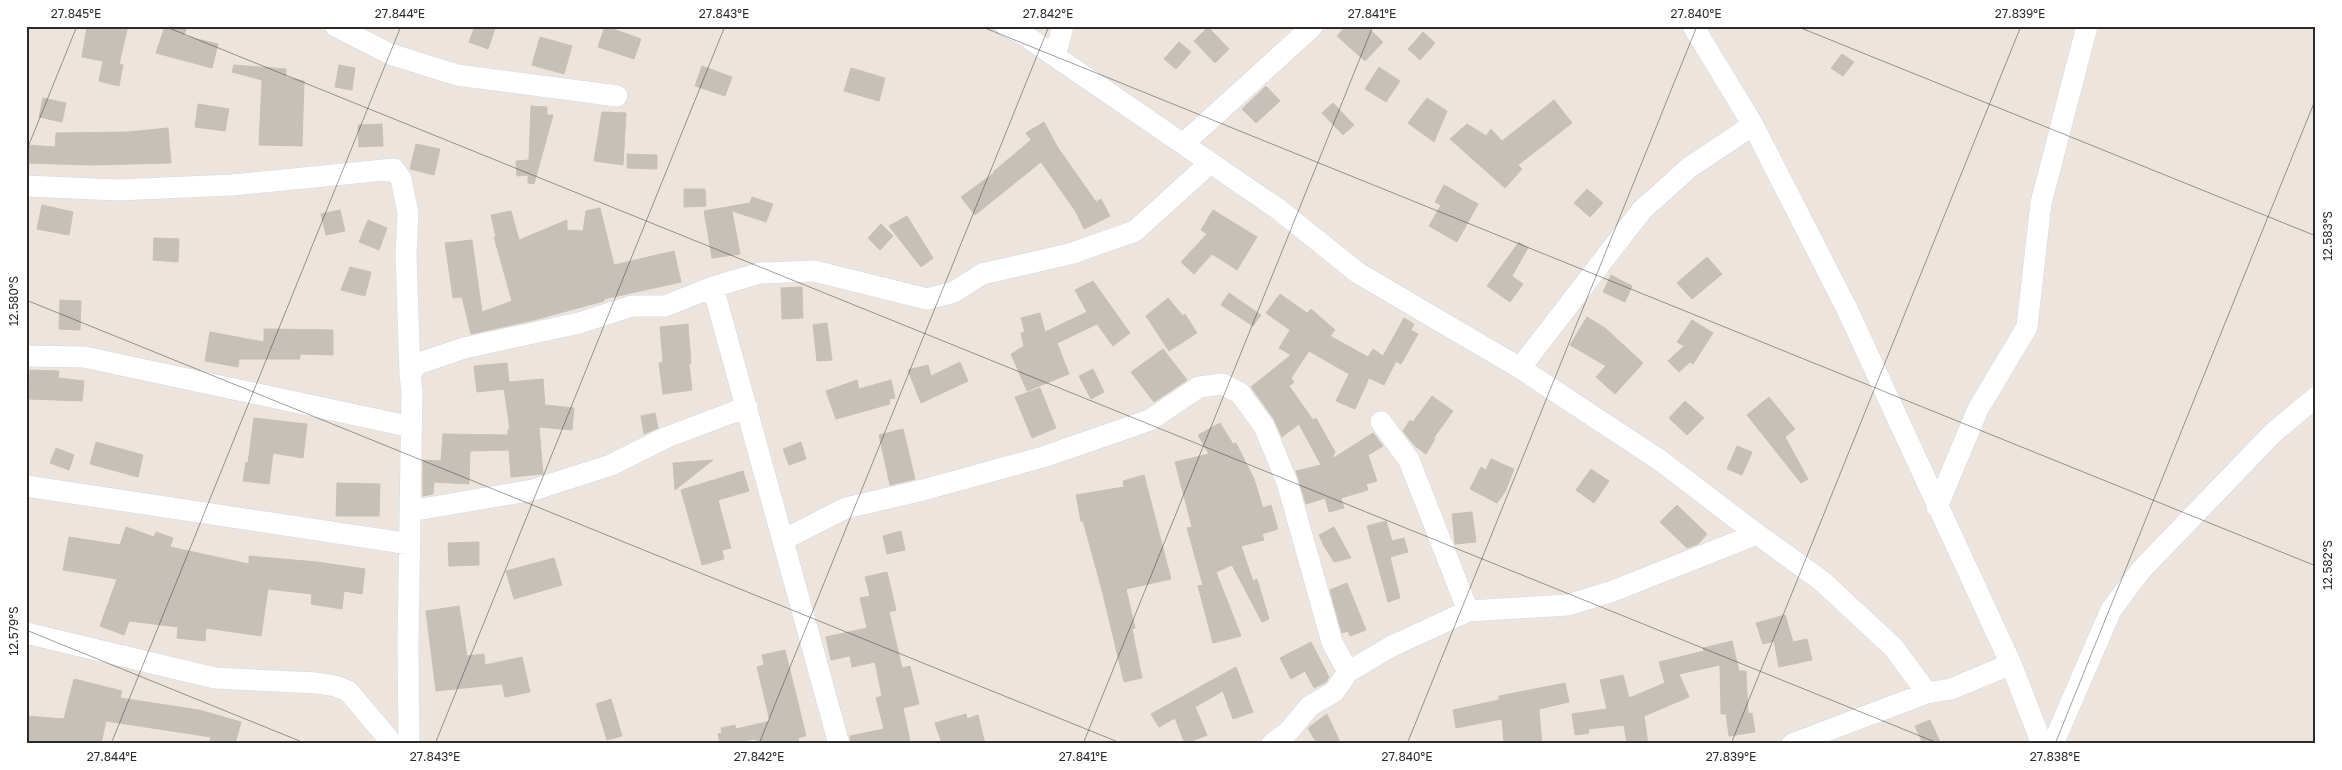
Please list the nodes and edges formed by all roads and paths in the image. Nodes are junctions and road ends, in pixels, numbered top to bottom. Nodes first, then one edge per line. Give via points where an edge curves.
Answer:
1 (335, 26) edge
2 (1006, 26) edge
3 (1063, 26) edge
4 (1313, 26) edge
5 (1693, 26) edge
6 (2087, 26) edge
7 (1055, 56) junction
8 (617, 96) dead end
9 (1753, 125) junction
10 (1183, 144) junction
11 (1210, 163) junction
12 (26, 186) edge
13 (713, 287) junction
14 (26, 356) edge
15 (1520, 368) junction
16 (410, 374) junction
17 (2316, 397) edge
18 (747, 407) junction
19 (1380, 422) dead end
20 (412, 427) junction
21 (26, 486) edge
22 (1937, 507) junction
23 (410, 511) junction
24 (1756, 534) junction
25 (783, 540) junction
26 (410, 544) junction
27 (1468, 611) junction
28 (26, 633) edge
29 (2011, 664) junction
30 (1348, 672) junction
31 (1927, 694) junction
32 (393, 744) edge
33 (408, 744) edge
34 (840, 744) edge
35 (1272, 744) edge
36 (1792, 744) edge
37 (2042, 744) edge
38 (2053, 744) edge

1 - 8 street via 390,54 457,75
2 - 7 street
3 - 7 street
4 - 10 street
5 - 9 street
6 - 22 street via 2041,203 2027,327 1978,409
7 - 10 street
9 - 15 street via 1690,168 1642,210
9 - 22 street via 1847,309
10 - 11 street
11 - 13 street via 1135,232 1073,253 982,274 954,292 927,299 814,271 760,273
11 - 15 street via 1278,209 1358,273
12 - 16 street via 118,190 232,184 394,169 401,179 408,213 406,255
13 - 16 street via 666,306 632,306 578,323 464,348 417,364
13 - 18 street
14 - 20 street via 84,357
15 - 24 street via 1662,460
16 - 20 street
17 - 38 street via 2274,432 2141,570 2111,610
18 - 23 street via 667,436 611,465 533,490
18 - 25 street
19 - 27 street via 1409,460
20 - 23 street
21 - 26 street
22 - 29 street
23 - 26 street
24 - 27 street via 1622,588 1568,605
24 - 31 street via 1822,581 1860,616 1894,648
25 - 30 street via 846,508 1043,457 1150,420 1199,387 1222,384 1240,393 1264,426 1287,482 1332,642
25 - 34 street
26 - 33 street
27 - 30 street via 1390,647
28 - 32 street via 215,678 335,686 348,692
29 - 31 street via 1950,689
29 - 37 street
30 - 35 street via 1334,692 1310,706 1288,732
31 - 36 street

